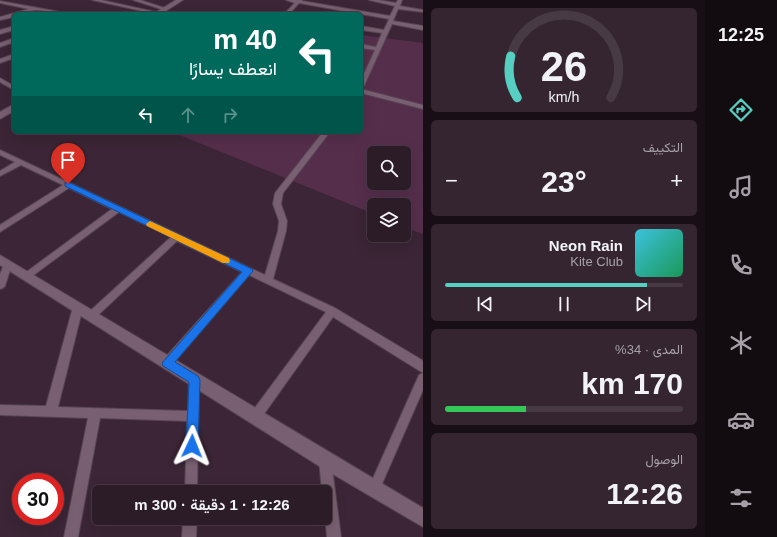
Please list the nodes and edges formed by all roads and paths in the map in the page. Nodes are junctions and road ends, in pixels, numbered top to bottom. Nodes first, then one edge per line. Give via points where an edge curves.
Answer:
1 (94, 0) edge
2 (135, 0) edge
3 (180, 0) edge
4 (288, 0) edge
5 (371, 0) edge
6 (299, 1) edge
7 (0, 2) edge
8 (9, 4) junction
9 (398, 4) edge
10 (0, 6) edge
11 (34, 9) junction
12 (166, 9) junction
13 (23, 12) edge
14 (53, 12) edge
15 (152, 12) edge
16 (159, 12) edge
17 (288, 12) edge
18 (352, 12) edge
19 (423, 12) edge
20 (363, 14) edge
21 (12, 15) edge
22 (0, 19) edge
23 (391, 20) junction
24 (363, 28) edge
25 (423, 28) edge
26 (12, 29) edge
27 (0, 32) edge
28 (385, 32) junction
29 (12, 41) edge
30 (0, 45) edge
31 (363, 46) edge
32 (378, 49) junction
33 (12, 57) edge
34 (7, 58) junction
35 (0, 61) edge
36 (12, 61) edge
37 (363, 68) edge
38 (368, 69) junction
39 (0, 80) edge
40 (363, 81) edge
41 (12, 87) edge
42 (363, 92) edge
43 (12, 108) edge
44 (423, 108) edge
45 (1, 115) edge
46 (325, 134) edge
47 (0, 152) edge
48 (20, 162) junction
49 (0, 174) edge
50 (68, 184) junction
51 (118, 209) junction
52 (0, 228) edge
53 (176, 237) junction
54 (4, 262) edge
55 (248, 271) junction
56 (28, 276) junction
57 (268, 281) junction
58 (0, 286) edge
59 (78, 307) junction
60 (332, 311) junction
61 (92, 315) junction
62 (167, 363) junction
63 (423, 368) edge
64 (423, 378) edge
65 (194, 380) junction
66 (0, 410) edge
67 (51, 410) junction
68 (95, 412) junction
69 (193, 416) junction
70 (255, 417) junction
71 (325, 460) junction
72 (191, 485) edge
73 (374, 489) junction
74 (423, 518) edge
75 (190, 525) edge
76 (71, 537) edge
77 (189, 537) edge
78 (334, 537) edge

1 - 15 street
2 - 12 street
3 - 12 street
4 - 6 street
5 - 9 street
6 - 17 street
6 - 18 street
7 - 8 street
8 - 10 street
8 - 11 street
9 - 19 street
9 - 23 street
11 - 13 street
11 - 14 street
12 - 16 street
20 - 23 street
21 - 22 street
23 - 25 street
23 - 28 street
24 - 28 street
26 - 27 street
28 - 32 street
29 - 30 street
31 - 32 street
32 - 38 street
33 - 34 street
34 - 35 street
34 - 36 street
37 - 38 street
38 - 40 street
39 - 41 street
42 - 44 street
43 - 45 street
46 - 57 street via 279,192 277,204 283,221 282,231
47 - 48 street
48 - 49 street
48 - 50 street
50 - 51 street
50 - 52 street
51 - 53 street
51 - 56 street
53 - 55 street
53 - 61 street
54 - 56 street
54 - 58 street
55 - 57 street
55 - 62 street
56 - 59 street
57 - 60 street
59 - 61 street
59 - 67 street
60 - 63 street
60 - 70 street
61 - 62 street
62 - 65 street
64 - 73 street
65 - 69 street
65 - 70 street
66 - 67 street
67 - 68 street
68 - 69 street
68 - 76 street
69 - 72 street
70 - 71 street
71 - 73 street
71 - 78 street
73 - 74 street
75 - 77 street

